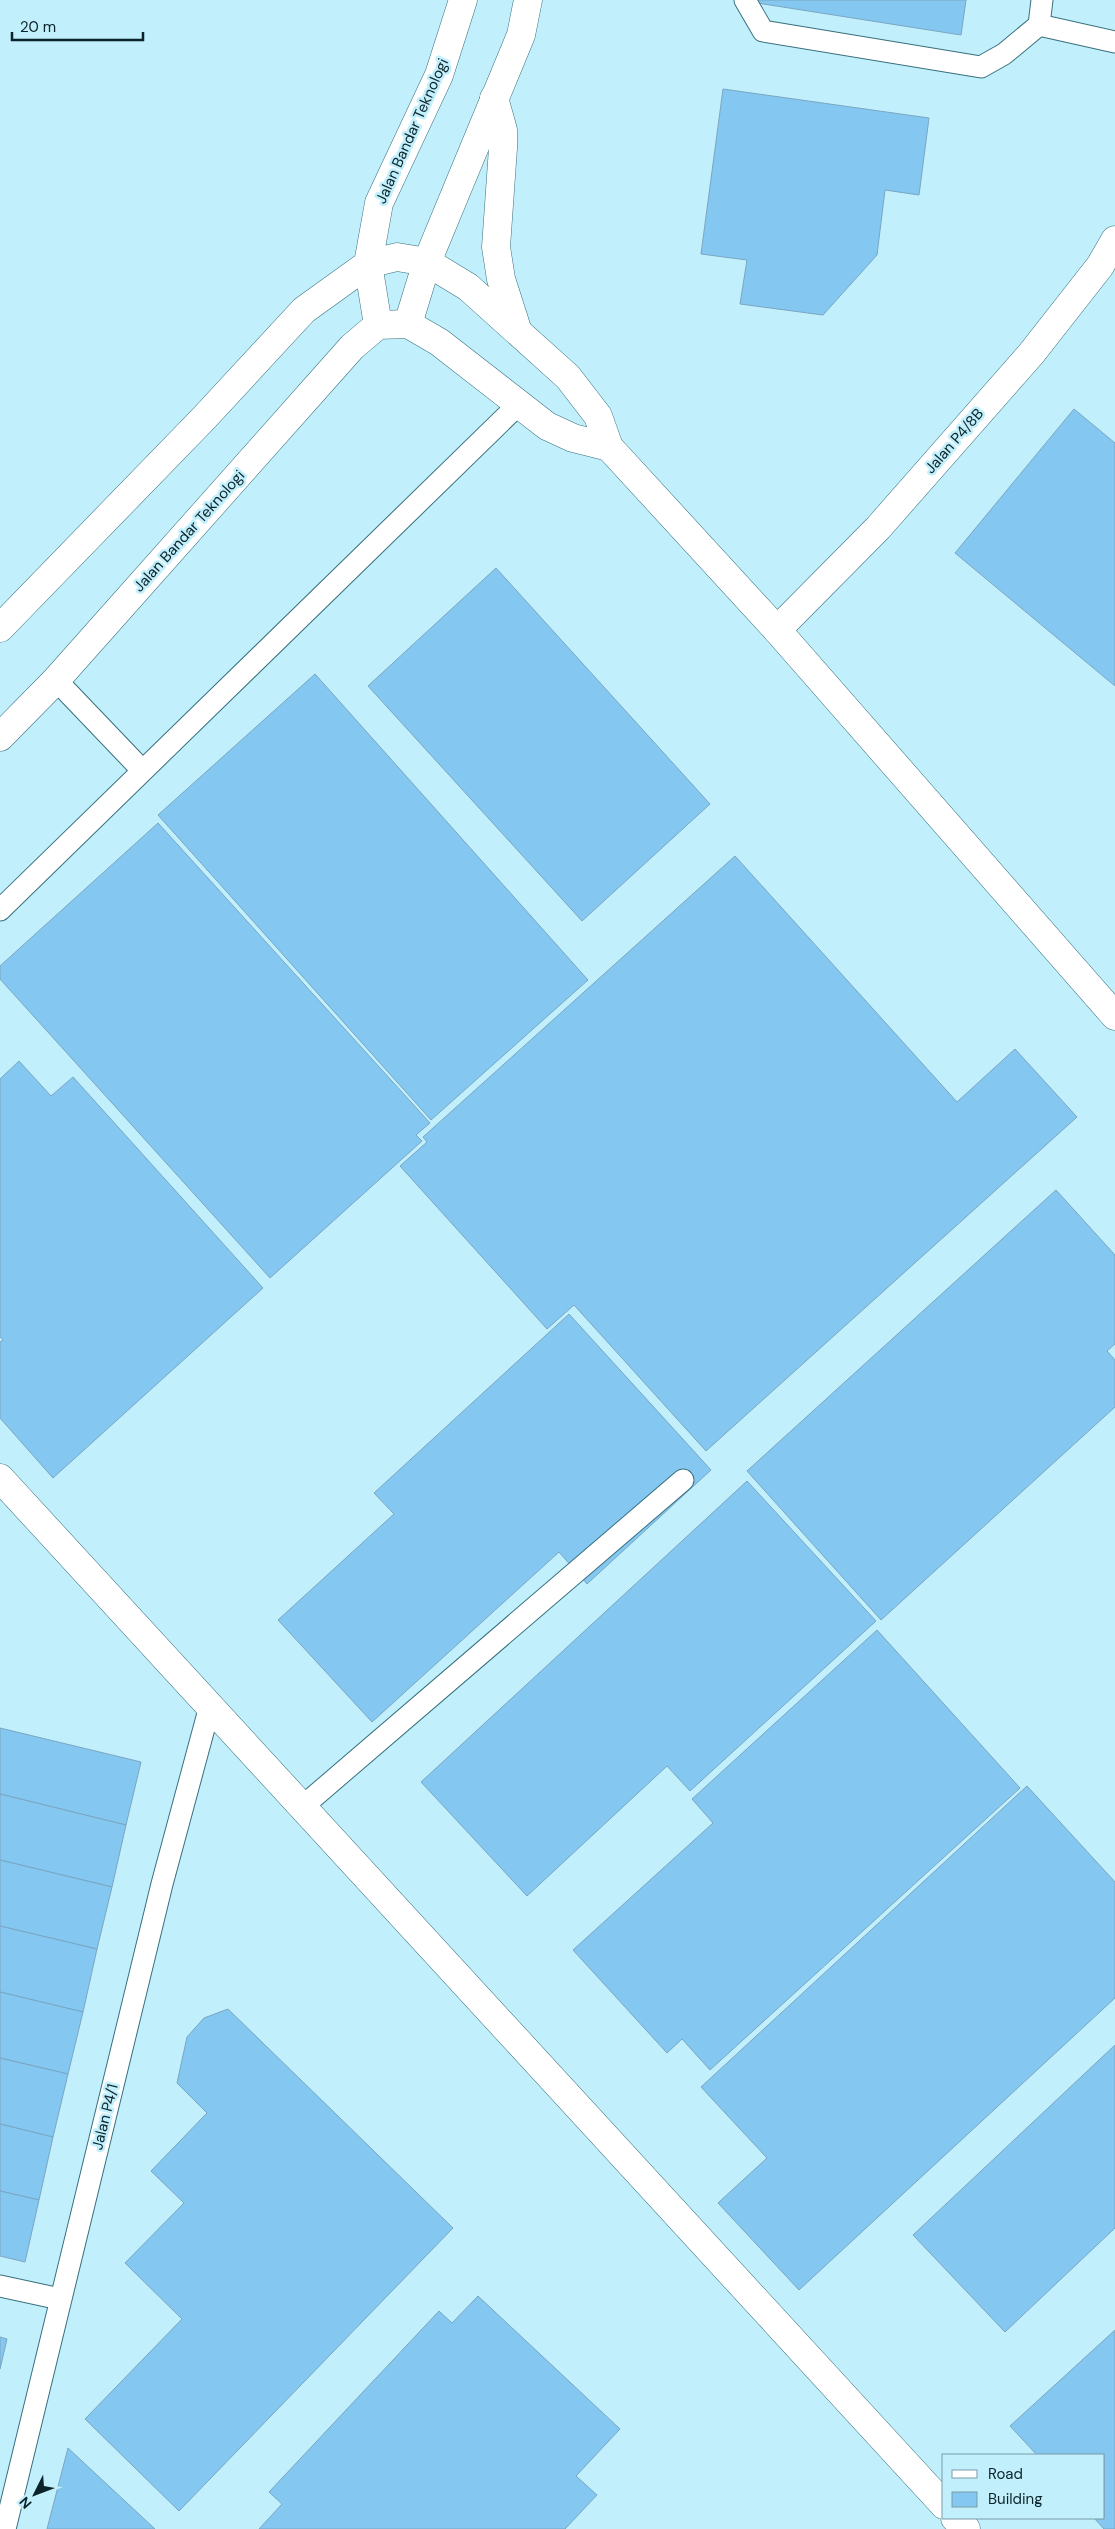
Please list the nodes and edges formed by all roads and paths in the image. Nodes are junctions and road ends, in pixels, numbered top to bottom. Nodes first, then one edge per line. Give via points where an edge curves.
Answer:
1 (463, 0) edge
2 (528, 0) edge
3 (745, 0) edge
4 (1042, 0) edge
5 (1039, 25) junction
6 (1115, 42) edge
7 (494, 98) junction
8 (1115, 240) edge
9 (427, 262) junction
10 (368, 264) junction
11 (408, 324) junction
12 (378, 325) junction
13 (518, 330) junction
14 (520, 403) junction
15 (609, 447) junction
16 (0, 628) edge
17 (777, 630) junction
18 (56, 680) junction
19 (0, 737) edge
20 (142, 770) junction
21 (0, 910) edge
22 (1115, 1016) edge
23 (683, 1480) dead end
24 (2, 1490) edge
25 (210, 1706) junction
26 (302, 1807) junction
27 (0, 2286) edge
28 (60, 2299) junction
29 (942, 2503) edge
30 (956, 2519) edge
31 (5, 2529) edge
32 (966, 2529) edge

1 - 10 street, Jalan Bandar Teknologi via 439,75 379,202
2 - 7 street via 521,36
3 - 5 lane via 763,31 981,67 1004,54
4 - 5 lane
5 - 6 lane
7 - 9 street
7 - 13 street via 503,130 504,148 496,247 501,279
8 - 17 street, Jalan P4/8B via 1100,266 1030,354 878,528
9 - 10 street via 397,256
9 - 11 street
9 - 13 street via 468,287
10 - 12 street, Jalan Bandar Teknologi
10 - 16 street via 304,310
11 - 12 street
11 - 14 street via 439,342
12 - 18 street, Jalan Bandar Teknologi via 352,346
13 - 15 street via 568,377 598,416
14 - 15 street via 547,426 573,438
14 - 20 lane
15 - 17 street
17 - 22 street
18 - 19 street, Jalan Bandar Teknologi
18 - 20 lane
20 - 21 lane
23 - 26 lane
24 - 25 street
25 - 26 street
25 - 28 lane, Jalan P4/1 via 162,1884
26 - 29 street
27 - 28 lane
28 - 31 lane, Jalan P4/1
30 - 32 street

